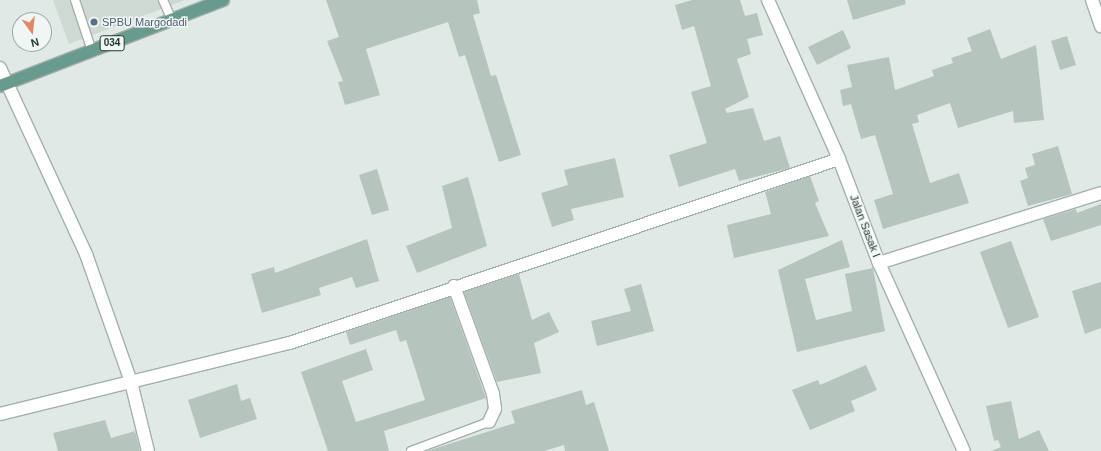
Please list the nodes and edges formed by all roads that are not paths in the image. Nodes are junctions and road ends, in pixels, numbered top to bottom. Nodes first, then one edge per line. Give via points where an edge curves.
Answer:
1 (75, 0) edge
2 (163, 0) edge
3 (223, 0) edge
4 (768, 0) edge
5 (1092, 0) edge
6 (172, 20) junction
7 (1101, 26) edge
8 (92, 51) junction
9 (0, 68) edge
10 (3, 85) edge
11 (839, 159) junction
12 (1101, 194) edge
13 (879, 263) junction
14 (454, 286) junction
15 (131, 382) junction
16 (0, 414) edge
17 (489, 422) joint
18 (148, 451) edge
19 (411, 451) edge
20 (964, 451) edge

1 - 8 lane
2 - 6 lane
3 - 6 main road, 034
4 - 11 street, Jalan Sasak I
5 - 7 street
6 - 8 main road, 034
8 - 10 main road, 034
9 - 10 street
10 - 15 street via 86,254
11 - 13 street, Jalan Sasak I
11 - 14 street
12 - 13 street
13 - 20 street, Jalan Sasak I
14 - 15 street via 290,343
14 - 17 street via 493,394 495,409
15 - 16 street
15 - 18 street
17 - 19 lane

